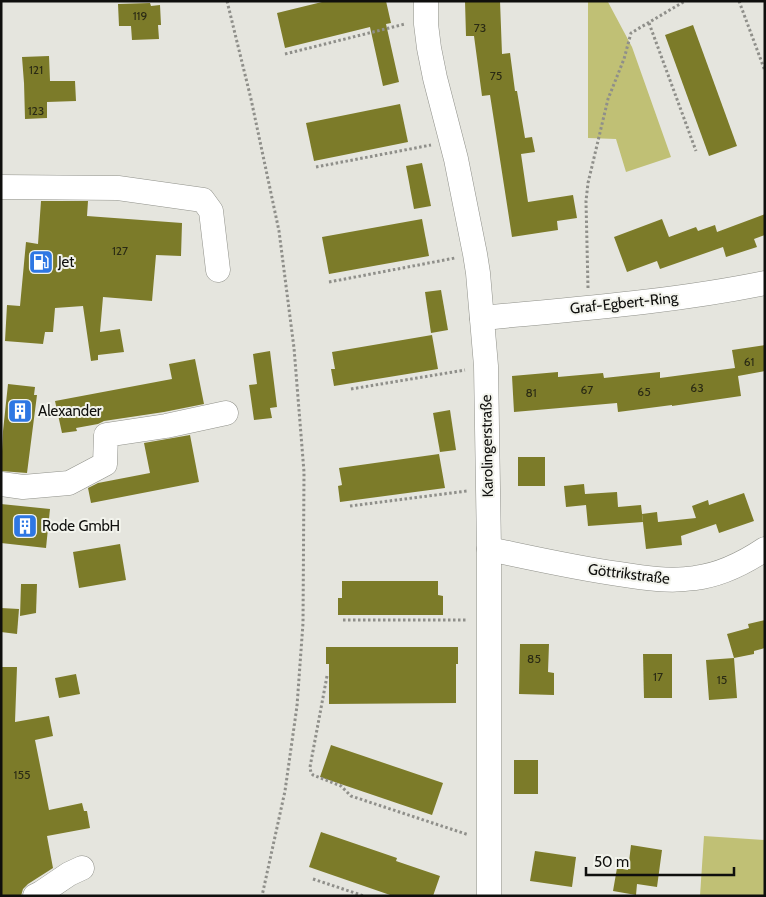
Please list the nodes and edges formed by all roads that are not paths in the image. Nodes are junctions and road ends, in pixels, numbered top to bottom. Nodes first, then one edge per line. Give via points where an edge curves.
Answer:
1 (426, 10) edge
2 (1, 187) edge
3 (218, 270) dead end
4 (765, 283) edge
5 (482, 318) junction
6 (226, 413) dead end
7 (1, 484) edge
8 (489, 549) junction
9 (765, 550) edge
10 (82, 868) dead end
11 (35, 896) edge
12 (489, 896) edge

1 - 5 street, Karolingerstraße via 431,60 468,214
2 - 3 street via 118,188 203,200 211,211
4 - 5 street, Graf-Egbert-Ring via 709,294
5 - 8 street, Karolingerstraße via 486,366
6 - 7 street via 106,435 105,464 69,483 23,487
8 - 9 street, Göttrikstraße via 596,571 666,580 719,573
8 - 12 street, Karolingerstraße
10 - 11 street

